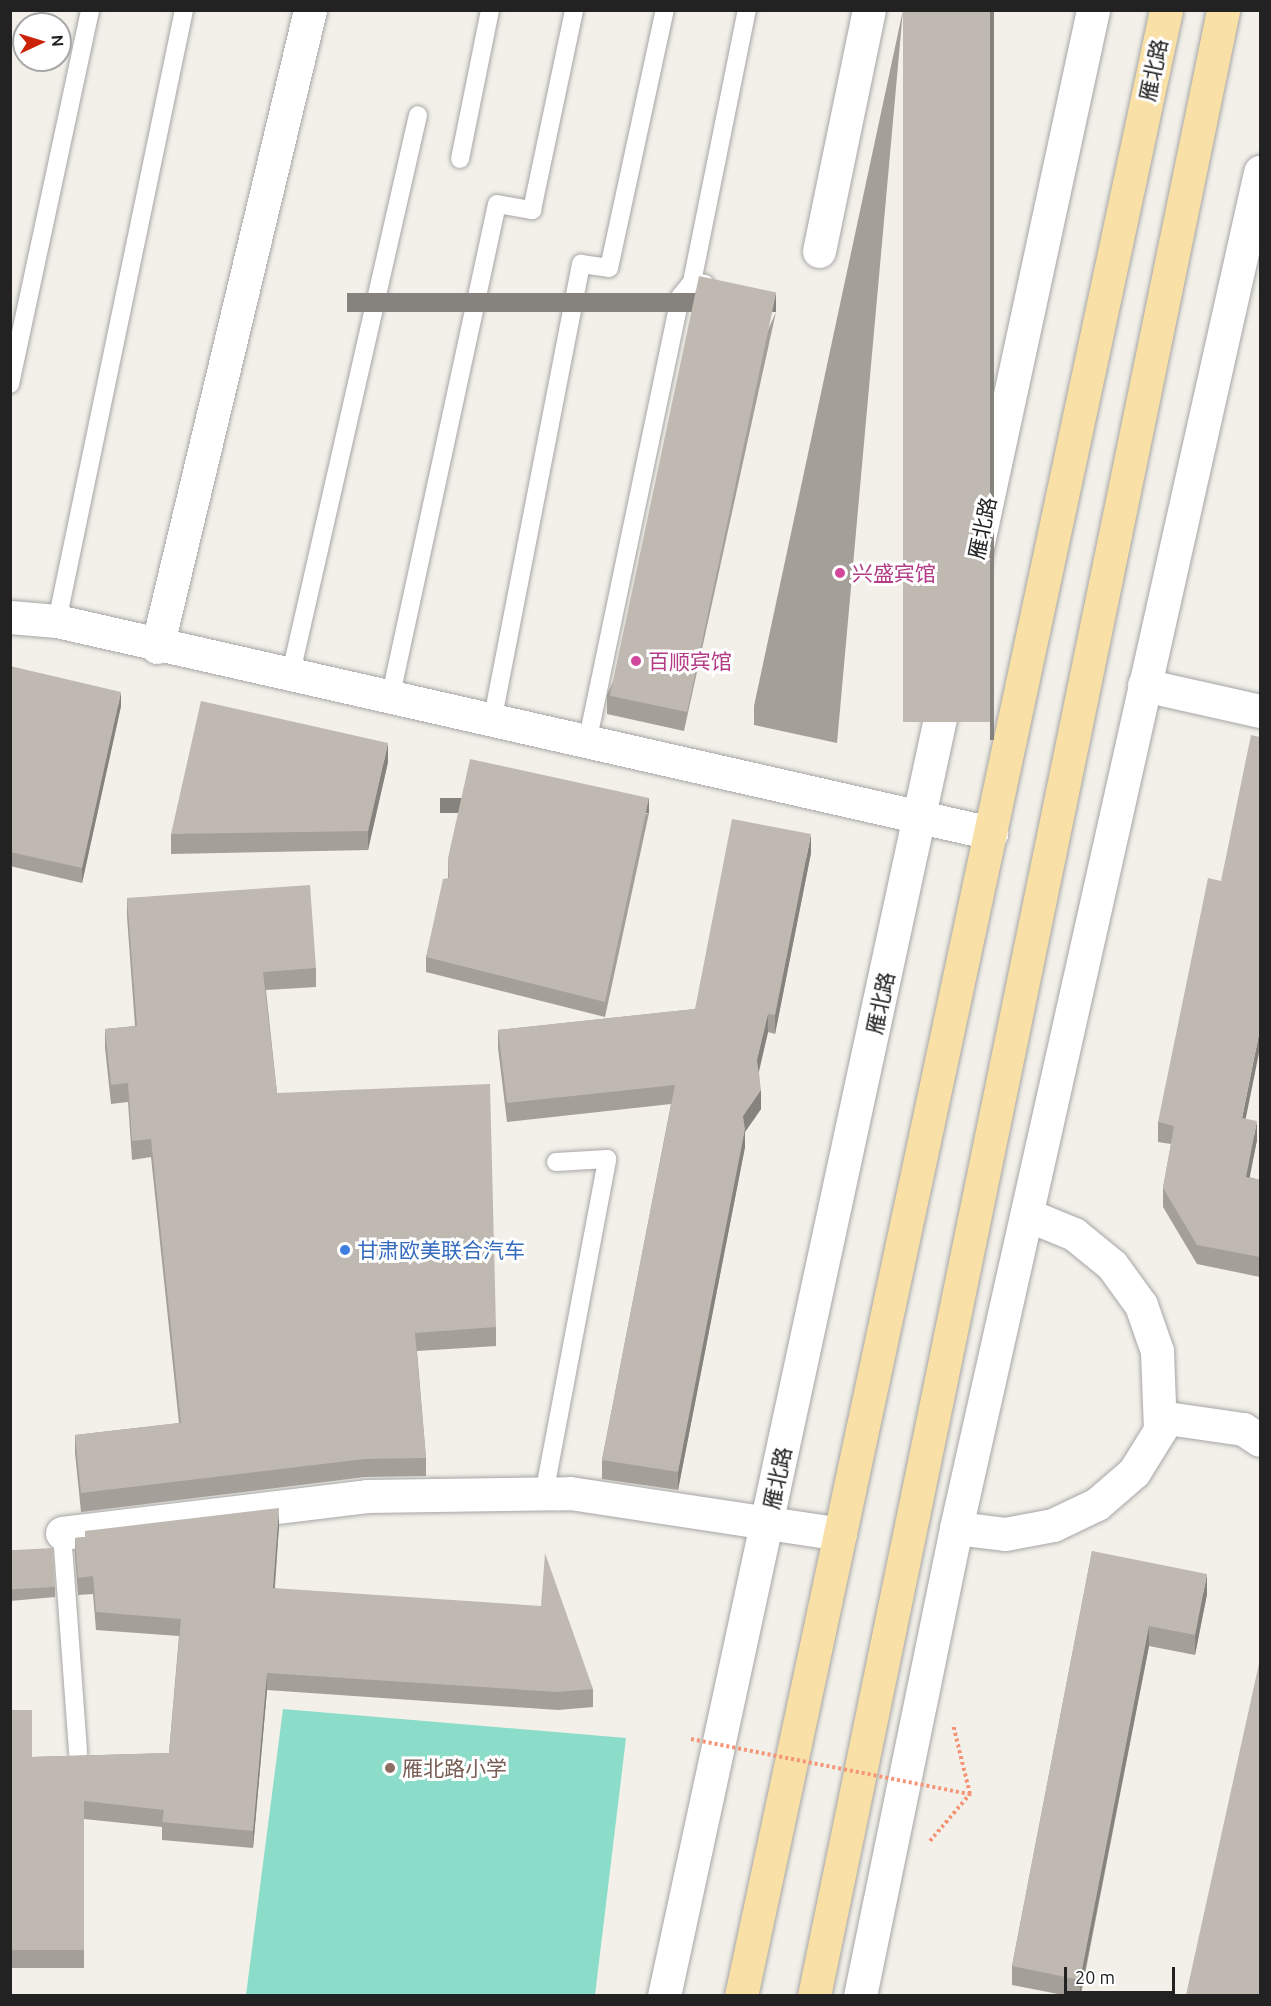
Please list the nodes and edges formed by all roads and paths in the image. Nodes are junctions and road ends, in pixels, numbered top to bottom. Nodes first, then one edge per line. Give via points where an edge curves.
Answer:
1 (90, 10) edge
2 (184, 10) edge
3 (310, 10) edge
4 (489, 10) edge
5 (574, 10) edge
6 (665, 10) edge
7 (747, 10) edge
8 (869, 10) edge
9 (1093, 10) edge
10 (1166, 10) edge
11 (1222, 10) edge
12 (418, 115) dead end
13 (460, 159) dead end
14 (1260, 172) edge
15 (819, 251) dead end
16 (692, 282) junction
17 (723, 288) edge
18 (10, 384) edge
19 (10, 617) edge
20 (57, 621) junction
21 (157, 647) junction
22 (290, 677) junction
23 (1144, 685) junction
24 (390, 699) junction
25 (1260, 711) edge
26 (492, 722) junction
27 (587, 743) junction
28 (920, 818) junction
29 (991, 833) junction
30 (556, 1162) dead end
31 (1028, 1215) junction
32 (1160, 1417) junction
33 (1255, 1432) edge
34 (544, 1494) junction
35 (767, 1522) junction
36 (956, 1528) junction
37 (62, 1533) joint
38 (840, 1534) junction
39 (691, 1738) dead end
40 (78, 1753) edge
41 (970, 1794) dead end
42 (869, 1993) edge
43 (664, 1995) edge
44 (741, 1995) edge
45 (814, 1995) edge

1 - 18 lane
2 - 20 lane
3 - 21 street
4 - 13 lane
5 - 24 lane via 532,210 497,204
6 - 26 lane via 609,268 581,264
7 - 16 lane
8 - 15 street
9 - 28 street, 雁北路
10 - 29 main road, 雁北路
11 - 45 main road
12 - 22 lane
14 - 23 street
16 - 17 lane
16 - 27 lane via 680,297
19 - 20 street
20 - 21 street
21 - 22 street
22 - 24 street
23 - 25 street
23 - 31 street
24 - 26 street
26 - 27 street
27 - 28 street
28 - 29 street
28 - 35 street, 雁北路
29 - 38 main road, 雁北路
30 - 34 lane via 607,1159
31 - 32 street via 1074,1234 1112,1264 1141,1305 1157,1351
31 - 36 street
32 - 33 street
32 - 36 street via 1160,1430 1134,1472 1098,1504 1053,1525 1005,1534
34 - 35 street via 570,1493
34 - 37 street via 367,1496
35 - 38 street
35 - 43 street, 雁北路
36 - 42 street
37 - 40 lane
38 - 44 main road, 雁北路
39 - 41 path, bridge

